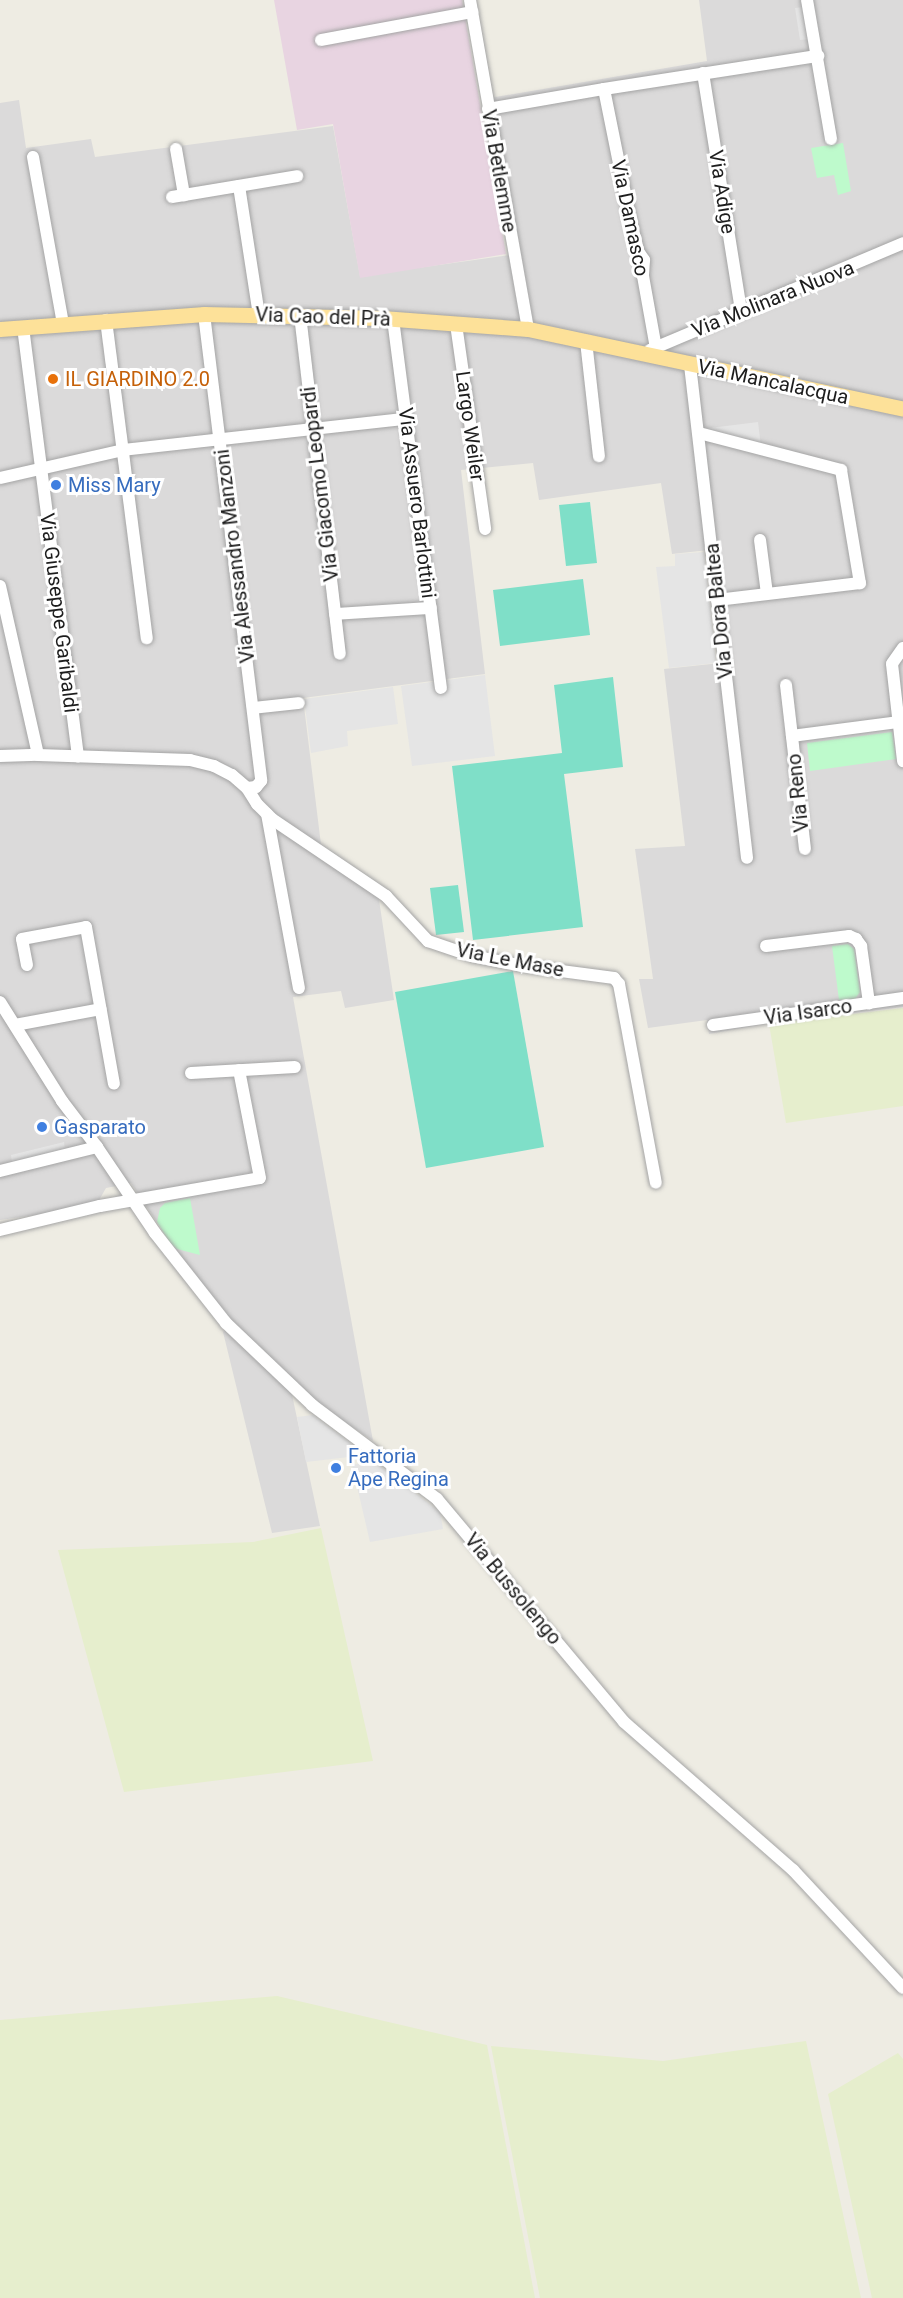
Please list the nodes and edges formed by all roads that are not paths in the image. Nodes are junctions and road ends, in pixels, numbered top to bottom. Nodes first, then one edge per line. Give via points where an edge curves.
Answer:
1 (807, 0) edge
2 (471, 6) edge
3 (321, 40) dead end
4 (818, 56) junction
5 (703, 73) junction
6 (603, 89) junction
7 (488, 109) junction
8 (831, 139) dead end
9 (176, 149) dead end
10 (33, 157) dead end
11 (297, 176) dead end
12 (239, 186) junction
13 (903, 243) edge
14 (741, 311) junction
15 (204, 314) junction
16 (259, 315) junction
17 (300, 315) junction
18 (393, 319) junction
19 (106, 320) junction
20 (63, 324) junction
21 (456, 324) junction
22 (23, 327) junction
23 (0, 329) edge
24 (528, 329) junction
25 (586, 341) junction
26 (650, 350) junction
27 (690, 365) junction
28 (903, 409) edge
29 (406, 419) junction
30 (314, 429) junction
31 (699, 434) junction
32 (220, 440) junction
33 (123, 450) junction
34 (599, 456) dead end
35 (41, 469) junction
36 (0, 478) edge
37 (485, 529) dead end
38 (760, 540) dead end
39 (0, 586) edge
40 (767, 594) junction
41 (717, 600) junction
42 (431, 608) junction
43 (335, 614) junction
44 (147, 638) dead end
45 (903, 648) edge
46 (340, 654) dead end
47 (786, 685) dead end
48 (441, 687) dead end
49 (299, 703) dead end
50 (253, 708) junction
51 (899, 722) junction
52 (792, 736) junction
53 (38, 755) junction
54 (0, 756) edge
55 (78, 756) junction
56 (903, 761) edge
57 (248, 788) junction
58 (267, 814) junction
59 (805, 849) dead end
60 (747, 858) dead end
61 (766, 946) dead end
62 (27, 965) dead end
63 (299, 988) dead end
64 (903, 998) edge
65 (0, 1002) edge
66 (869, 1003) junction
67 (101, 1009) junction
68 (15, 1025) junction
69 (713, 1025) dead end
70 (296, 1067) dead end
71 (239, 1070) junction
72 (191, 1073) dead end
73 (114, 1084) dead end
74 (97, 1147) junction
75 (0, 1171) edge
76 (656, 1184) dead end
77 (131, 1200) junction
78 (0, 1230) edge
79 (899, 1983) edge

1 - 4 street
2 - 3 street, Via Betlemme
2 - 7 street, Via Betlemme
4 - 5 street
4 - 8 street
5 - 6 street
5 - 14 street, Via Adige
6 - 7 street
6 - 26 street, Via Damasco via 630,218 644,260
7 - 24 street, Via Betlemme
9 - 12 street via 178,196
10 - 20 street
11 - 12 street
12 - 16 street
13 - 14 street, Via Molinara Nuova
14 - 26 street, Via Molinara Nuova
15 - 16 main road, Via Cao del Prà
15 - 19 main road, Via Cao del Prà
15 - 32 street, Via Alessandro Manzoni
16 - 17 main road, Via Cao del Prà
17 - 18 main road, Via Cao del Prà
17 - 30 street, Via Giacomo Leopardi
18 - 21 main road, Via Cao del Prà
18 - 29 street, Via Assuero Barlottini
19 - 20 main road, Via Cao del Prà
19 - 33 street
20 - 22 main road, Via Cao del Prà
21 - 24 main road, Via Cao del Prà
21 - 37 street, Largo Weiler
22 - 23 main road, Via Cao del Prà
22 - 35 street, Via Giuseppe Garibaldi
24 - 25 main road, Via Cao del Prà
25 - 26 main road, Via Cao del Prà
25 - 34 street
26 - 27 main road, Via Mancalacqua
27 - 28 main road, Via Mancalacqua
27 - 31 street, Via Dora Baltea
29 - 30 street
29 - 42 street, Via Assuero Barlottini
30 - 32 street
30 - 43 street, Via Giacomo Leopardi
31 - 40 street via 841,470 860,583
31 - 41 street, Via Dora Baltea
32 - 33 street
32 - 50 street, Via Alessandro Manzoni
33 - 35 street
33 - 44 street
35 - 36 street
35 - 55 street, Via Giuseppe Garibaldi
38 - 40 street
39 - 53 street
40 - 41 street
41 - 60 street, Via Dora Baltea
42 - 43 street
42 - 48 street, Via Assuero Barlottini
43 - 46 street, Via Giacomo Leopardi
45 - 51 street via 892,664
47 - 52 street, Via Reno
49 - 50 street
50 - 57 street, Via Alessandro Manzoni via 261,781
51 - 52 street, Via Reno
51 - 56 street
52 - 59 street, Via Reno
53 - 54 street, Via Le Mase
53 - 55 street, Via Le Mase
55 - 57 street, Via Le Mase via 190,760 214,766
57 - 58 street, Via Le Mase
58 - 63 street
58 - 76 street, Via Le Mase via 386,896 428,941 482,958 614,978 619,984
61 - 66 street via 849,936 856,939 861,946
62 - 67 street via 22,939 86,927
64 - 66 street, Via Isarco
65 - 68 street, Via Bussolengo
66 - 69 street, Via Isarco
67 - 68 street
67 - 73 street
68 - 74 street, Via Bussolengo via 62,1101
70 - 71 street
71 - 72 street
71 - 77 street via 260,1178
74 - 75 street
74 - 77 street, Via Bussolengo
77 - 78 street
77 - 79 street, Via Bussolengo via 226,1323 312,1405 437,1499 624,1722 793,1870

